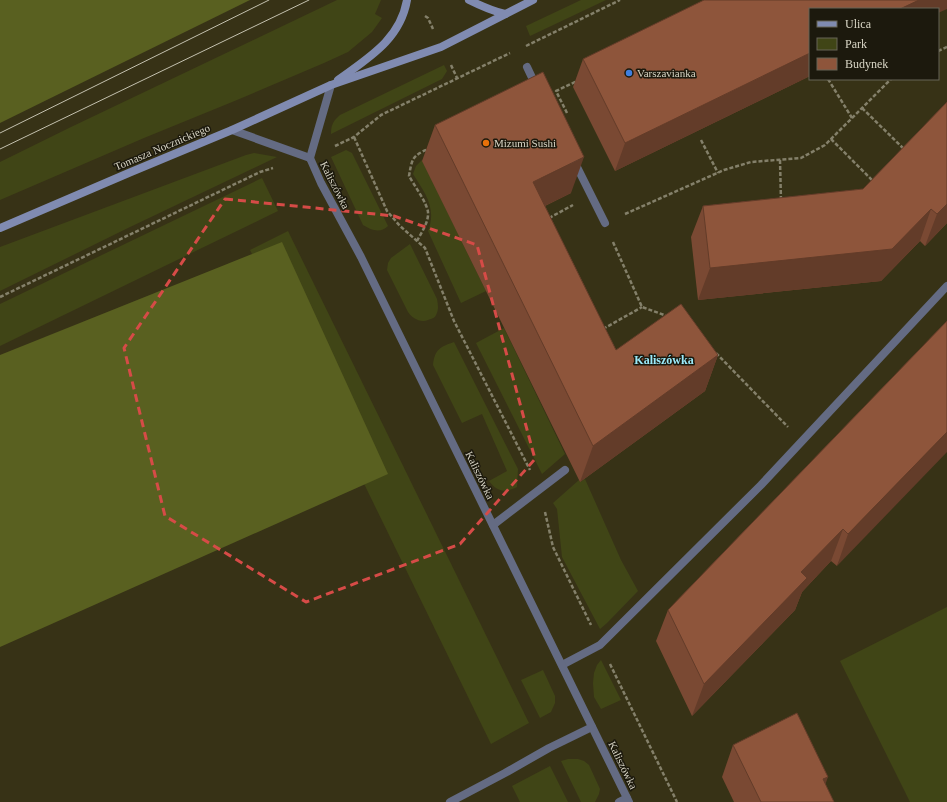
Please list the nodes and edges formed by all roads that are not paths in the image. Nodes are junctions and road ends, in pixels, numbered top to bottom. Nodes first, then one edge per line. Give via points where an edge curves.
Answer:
1 (407, 0) edge
2 (469, 0) edge
3 (533, 0) edge
4 (505, 14) junction
5 (527, 67) dead end
6 (331, 85) junction
7 (542, 97) edge
8 (232, 130) junction
9 (570, 155) edge
10 (310, 158) junction
11 (605, 223) road end
12 (0, 228) edge
13 (947, 286) edge
14 (566, 470) dead end
15 (492, 525) junction
16 (562, 665) junction
17 (592, 727) junction
18 (628, 800) edge
19 (450, 802) edge
20 (619, 802) edge

1 - 6 street, Tomasza Nocznickiego via 401,22 379,50
2 - 4 street via 494,12
3 - 4 street, Tomasza Nocznickiego
4 - 6 street, Tomasza Nocznickiego via 441,47
5 - 7 street
6 - 8 street, Tomasza Nocznickiego
6 - 10 street, Kaliszówka
8 - 10 street, Kaliszówka
8 - 12 street, Tomasza Nocznickiego
9 - 11 street
10 - 15 street, Kaliszówka
13 - 16 street via 761,485 600,645
14 - 15 street
15 - 16 street, Kaliszówka
16 - 17 street, Kaliszówka
17 - 18 street, Kaliszówka
17 - 19 street
18 - 20 street

